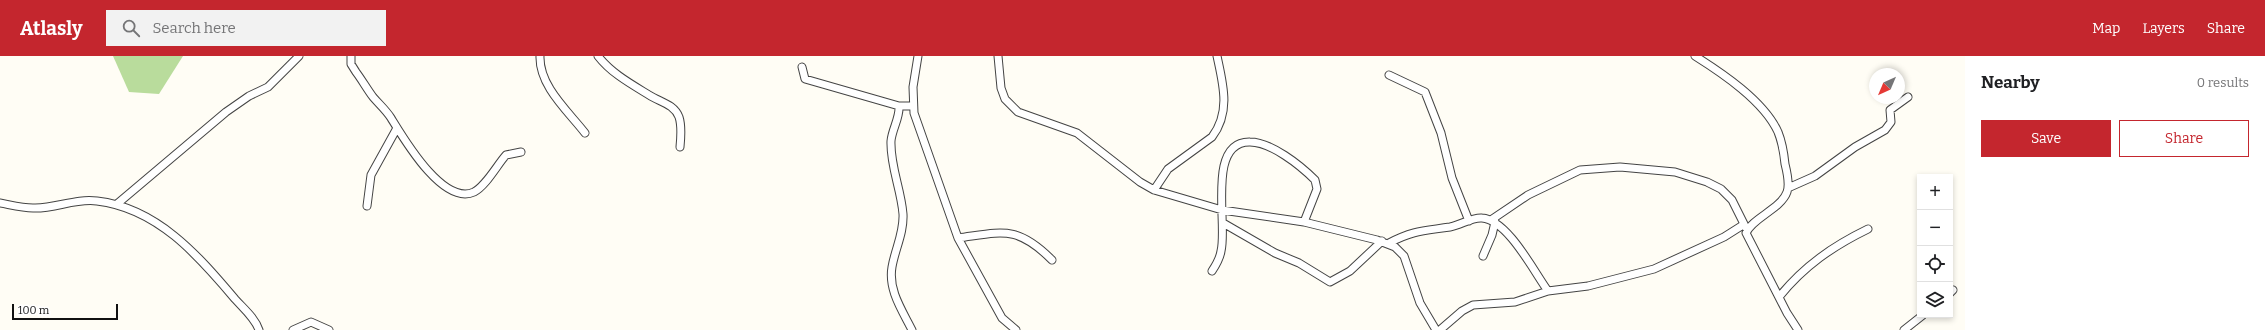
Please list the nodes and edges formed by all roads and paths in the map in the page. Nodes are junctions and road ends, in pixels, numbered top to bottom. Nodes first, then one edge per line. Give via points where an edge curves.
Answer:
1 (299, 56) edge
2 (351, 56) edge
3 (540, 56) edge
4 (598, 56) edge
5 (918, 56) edge
6 (998, 56) edge
7 (1217, 56) edge
8 (1695, 56) edge
9 (802, 67) dead end
10 (1388, 76) dead end
11 (1908, 97) dead end
12 (899, 106) junction
13 (913, 106) junction
14 (397, 128) junction
15 (585, 133) dead end
16 (680, 147) dead end
17 (521, 152) dead end
18 (1788, 188) junction
19 (1154, 190) junction
20 (0, 203) edge
21 (117, 204) junction
22 (367, 206) dead end
23 (1222, 210) junction
24 (1469, 221) junction
25 (1493, 221) junction
26 (1304, 222) junction
27 (1223, 223) junction
28 (1745, 228) junction
29 (1868, 229) dead end
30 (958, 238) junction
31 (1386, 242) junction
32 (1483, 256) dead end
33 (1052, 260) dead end
34 (1212, 271) dead end
35 (1548, 291) junction
36 (1779, 297) junction
37 (1919, 318) edge
38 (260, 330) edge
39 (293, 330) edge
40 (329, 330) edge
41 (912, 330) edge
42 (1016, 330) edge
43 (1436, 330) edge
44 (1440, 330) edge
45 (1798, 330) edge
46 (1904, 330) edge

1 - 21 street via 268,87 226,112
2 - 14 street via 356,72
3 - 15 street via 545,81
4 - 16 street via 609,68 671,106 680,122
5 - 13 street
6 - 19 street via 1001,88 1005,99 1018,112 1077,133
7 - 19 street via 1225,100 1218,130 1168,169
8 - 18 street via 1720,71 1770,119 1778,132 1784,151
9 - 12 street via 805,79
10 - 24 street via 1425,92 1441,134 1452,178
11 - 18 street via 1890,110 1891,122 1885,130 1855,147 1815,176
12 - 13 street
12 - 41 street via 900,112 891,142 903,214 891,281 893,291
13 - 30 street
14 - 17 street via 412,152 431,173 458,193 476,191 493,174 506,155
14 - 22 street via 371,175
18 - 28 street via 1781,201
19 - 23 street
20 - 21 street via 33,208 82,201
21 - 38 street via 163,226 182,241 250,315
23 - 26 street
23 - 26 street via 1222,176 1229,153 1238,144 1257,142 1269,145 1315,180 1317,189
23 - 27 street
24 - 25 street via 1480,218
24 - 31 street via 1415,232
25 - 28 street via 1528,194 1580,170 1620,167 1675,172 1707,182 1732,200
25 - 32 street via 1492,235
25 - 35 street via 1514,240
26 - 31 street
27 - 31 street via 1330,282 1350,271
27 - 34 street via 1222,250
28 - 35 street via 1654,269 1588,286
28 - 36 street via 1754,251
29 - 36 street via 1835,245 1812,262
30 - 33 street via 1016,234 1031,241
30 - 42 street via 1002,318
31 - 43 street via 1404,256 1420,303
35 - 44 street via 1515,302 1473,305
36 - 45 street
37 - 46 street
39 - 40 street via 311,322

